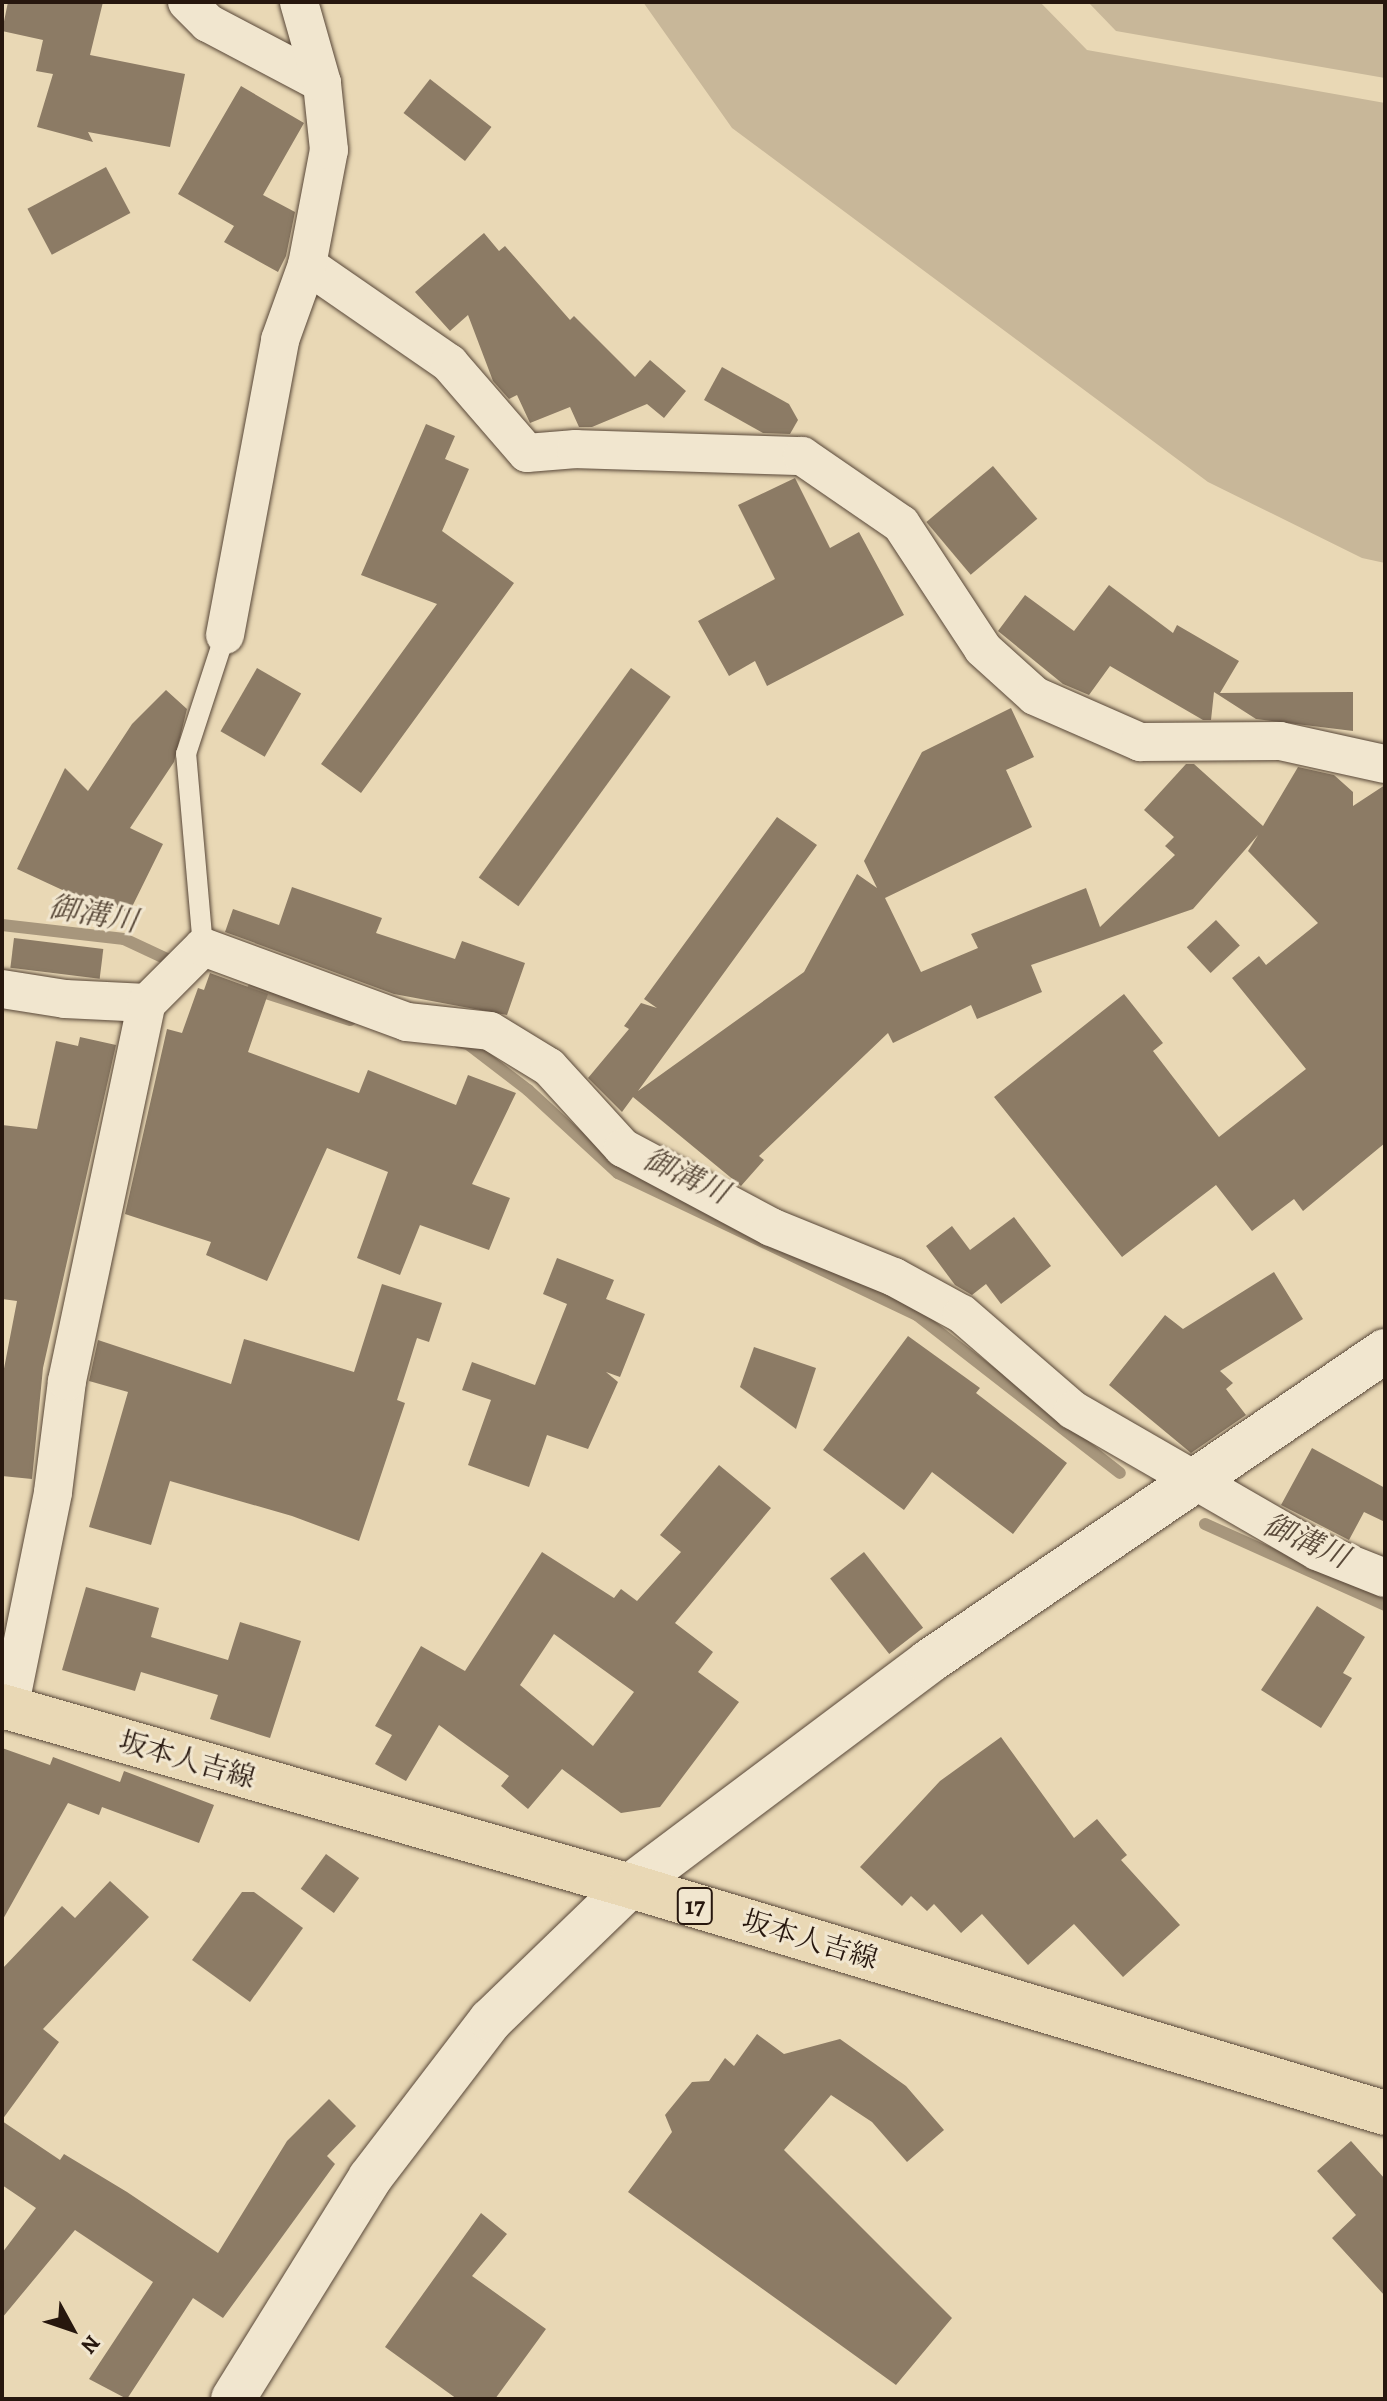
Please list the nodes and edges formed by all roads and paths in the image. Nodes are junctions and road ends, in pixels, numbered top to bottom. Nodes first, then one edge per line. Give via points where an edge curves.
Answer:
1 (187, 2) edge
2 (299, 2) edge
3 (322, 83) junction
4 (307, 265) junction
5 (225, 635) joint
6 (1385, 764) edge
7 (203, 947) junction
8 (2, 989) edge
9 (147, 1003) junction
10 (1385, 1351) edge
11 (1196, 1481) junction
12 (1385, 1578) edge
13 (5, 1707) edge
14 (630, 1886) junction
15 (1385, 2113) edge
16 (233, 2399) edge

1 - 3 street via 208,23
2 - 3 street
3 - 4 street via 329,150
4 - 5 street via 280,340
4 - 6 street via 449,363 527,453 576,449 802,456 901,524 983,649 1035,696 1140,742 1280,741
5 - 7 lane via 186,754
7 - 9 street
7 - 11 street via 407,1022 490,1031 549,1067 623,1148 771,1227 894,1277 962,1314 1073,1410
8 - 9 street
9 - 13 street via 67,1381 53,1492
10 - 11 street
11 - 12 street via 1317,1551
11 - 14 street via 928,1662
13 - 14 main road, 坂本人吉線 / 17
14 - 15 main road, 坂本人吉線 / 17
14 - 16 street via 491,2020 370,2178

